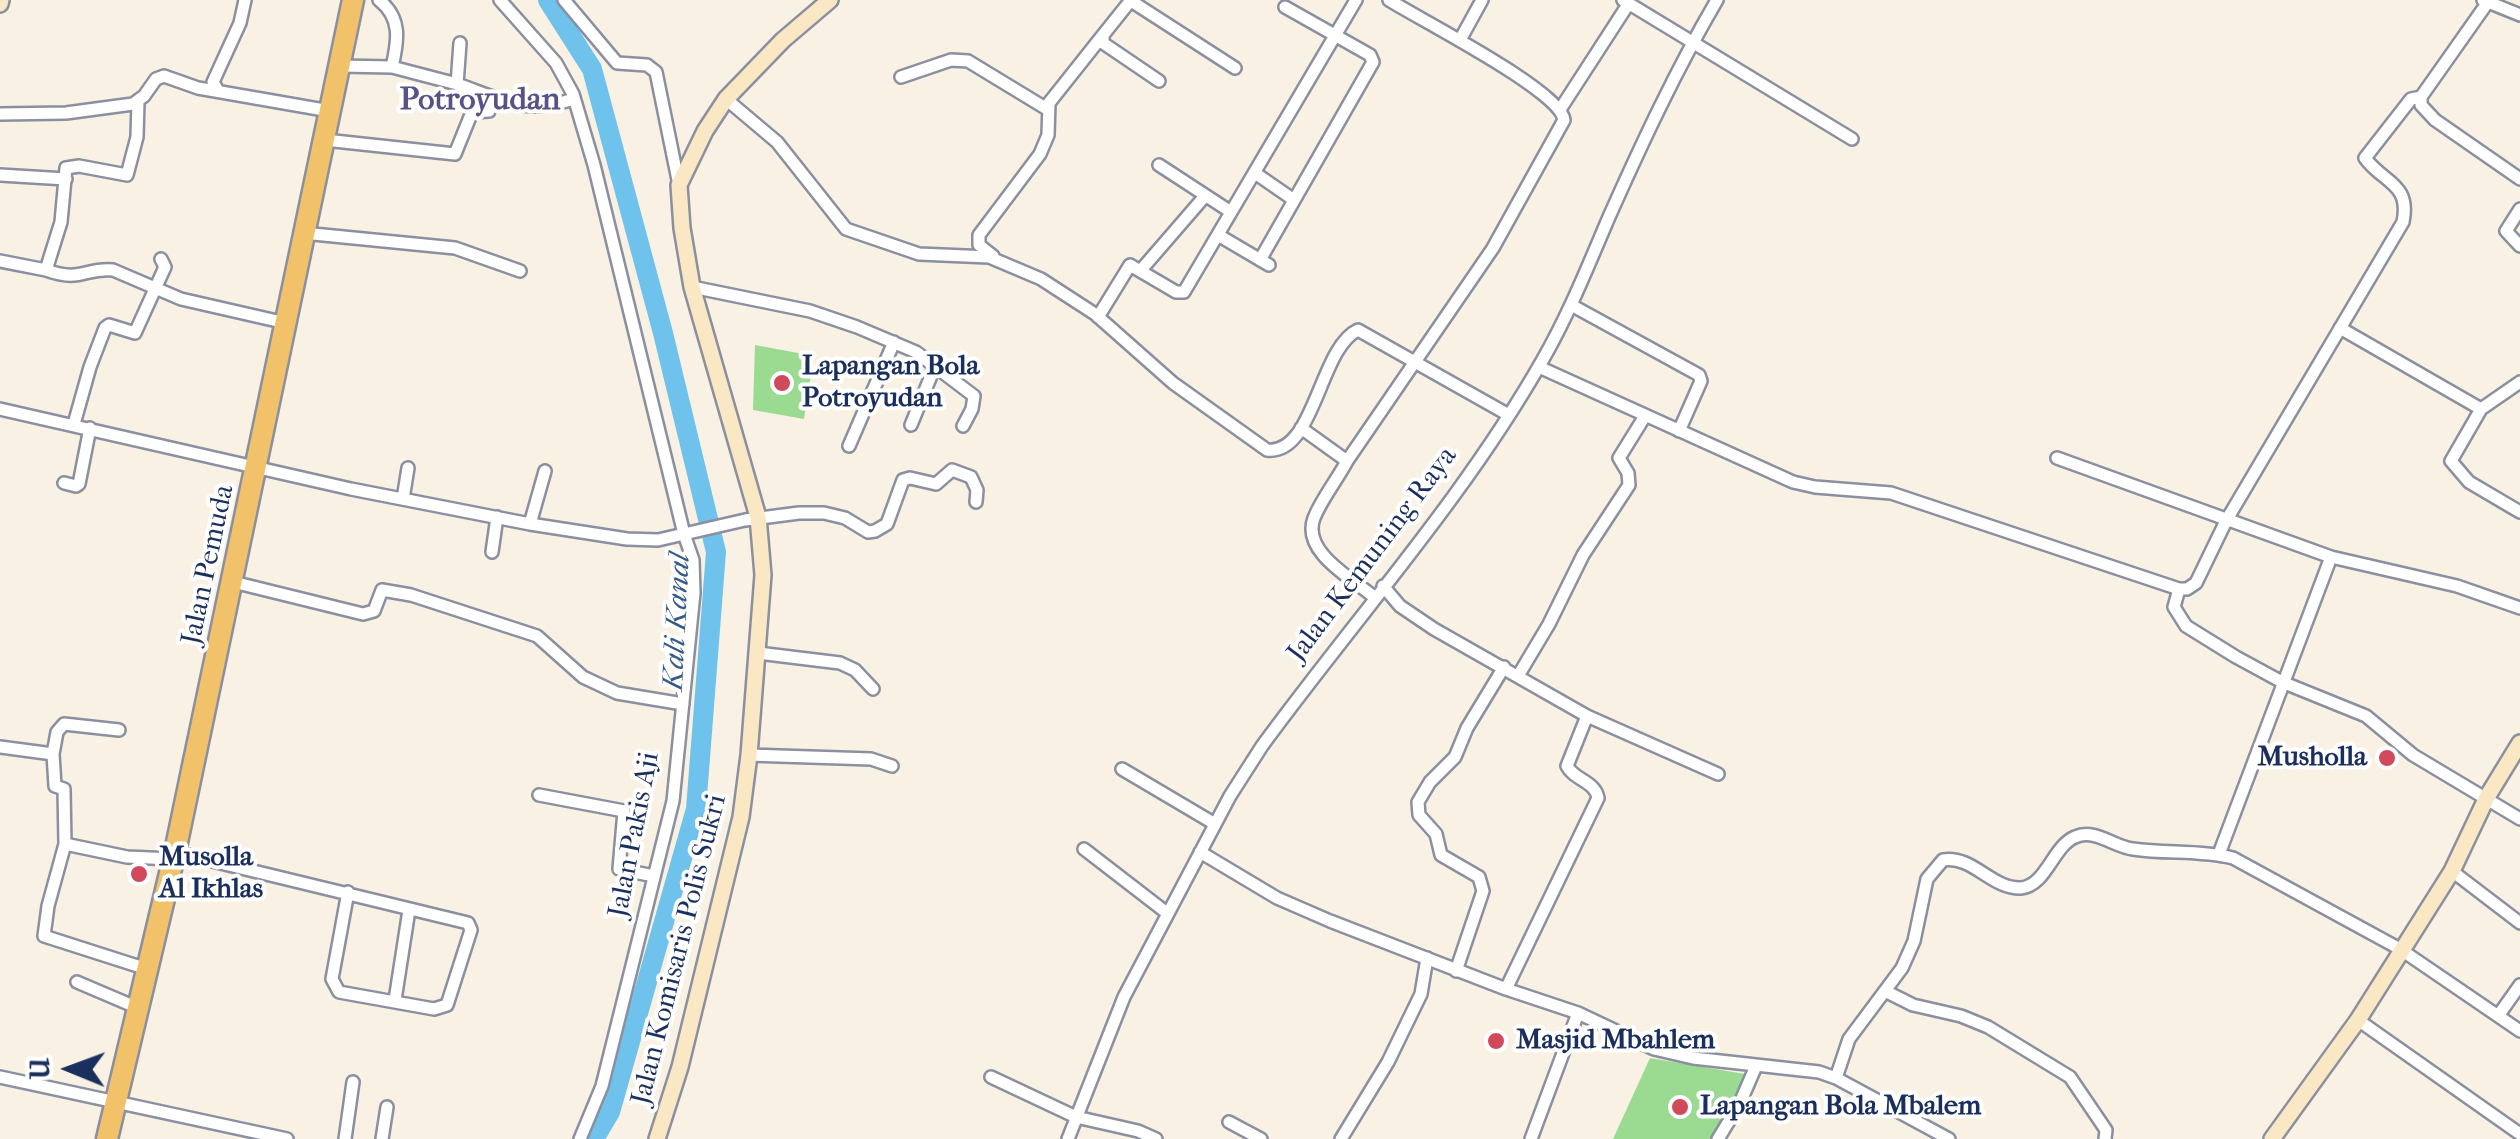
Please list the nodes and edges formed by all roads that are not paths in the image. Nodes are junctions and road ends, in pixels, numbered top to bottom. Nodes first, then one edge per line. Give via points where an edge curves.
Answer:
1 (245, 0) edge
2 (353, 0) edge
3 (379, 0) edge
4 (500, 0) edge
5 (564, 0) edge
6 (830, 0) edge
7 (1356, 0) edge
8 (1389, 0) edge
9 (1482, 0) edge
10 (1717, 0) edge
11 (1131, 1) edge
12 (2485, 1) edge
13 (1626, 2) edge
14 (1285, 8) dead end
15 (2520, 15) edge
16 (1104, 35) junction
17 (1336, 36) junction
18 (1460, 40) junction
19 (1692, 42) junction
20 (460, 43) dead end
21 (340, 66) junction
22 (392, 67) junction
23 (1235, 68) dead end
24 (901, 77) dead end
25 (1159, 81) dead end
26 (457, 84) junction
27 (218, 91) junction
28 (493, 96) junction
29 (2421, 97) junction
30 (574, 98) junction
31 (726, 99) junction
32 (138, 102) junction
33 (1560, 108) junction
34 (1047, 109) junction
35 (330, 111) junction
36 (0, 114) edge
37 (1852, 139) dead end
38 (325, 140) junction
39 (1160, 166) dead end
40 (1254, 173) junction
41 (0, 175) edge
42 (66, 179) junction
43 (2520, 179) edge
44 (679, 185) junction
45 (1205, 196) junction
46 (1294, 200) junction
47 (2520, 208) edge
48 (1231, 212) junction
49 (304, 233) junction
50 (1218, 234) junction
51 (2520, 246) edge
52 (162, 260) dead end
53 (1001, 261) junction
54 (0, 262) edge
55 (46, 270) junction
56 (1141, 270) junction
57 (520, 272) dead end
58 (692, 287) junction
59 (156, 288) junction
60 (1573, 306) junction
61 (1098, 317) junction
62 (286, 323) junction
63 (2340, 328) junction
64 (894, 342) junction
65 (1414, 364) junction
66 (935, 366) junction
67 (1539, 366) junction
68 (2520, 382) edge
69 (0, 409) edge
70 (2481, 409) junction
71 (1507, 414) junction
72 (1645, 416) junction
73 (74, 424) junction
74 (911, 425) dead end
75 (963, 426) dead end
76 (90, 428) junction
77 (1301, 428) junction
78 (1679, 431) junction
79 (849, 446) dead end
80 (2057, 458) dead end
81 (1347, 461) junction
82 (258, 468) junction
83 (408, 468) dead end
84 (545, 471) dead end
85 (70, 487) dead end
86 (404, 499) junction
87 (976, 502) dead end
88 (2520, 512) edge
89 (497, 518) junction
90 (752, 518) junction
91 (2226, 521) junction
92 (530, 524) junction
93 (688, 533) junction
94 (492, 552) dead end
95 (2331, 557) junction
96 (233, 582) junction
97 (2179, 589) junction
98 (1379, 592) junction
99 (2520, 608) edge
100 (758, 654) junction
101 (1504, 667) junction
102 (1518, 676) junction
103 (2282, 682) junction
104 (873, 690) dead end
105 (683, 704) junction
106 (1586, 716) junction
107 (119, 730) dead end
108 (2520, 743) edge
109 (0, 747) edge
110 (54, 754) junction
111 (749, 755) junction
112 (892, 766) dead end
113 (1122, 769) dead end
114 (1718, 774) dead end
115 (539, 795) dead end
116 (2487, 798) junction
117 (2520, 819) edge
118 (1215, 824) junction
119 (65, 844) junction
120 (1084, 849) dead end
121 (1200, 852) junction
122 (2219, 854) junction
123 (174, 855) junction
124 (2452, 871) junction
125 (654, 876) junction
126 (348, 892) junction
127 (409, 910) junction
128 (1168, 914) junction
129 (2520, 922) edge
130 (2400, 949) junction
131 (1427, 958) junction
132 (148, 969) junction
133 (1456, 970) junction
134 (77, 982) dead end
135 (2520, 985) edge
136 (1506, 990) junction
137 (1887, 992) junction
138 (395, 1000) junction
139 (138, 1008) junction
140 (1578, 1014) junction
141 (2498, 1016) junction
142 (2358, 1020) junction
143 (2520, 1031) edge
144 (1756, 1066) junction
145 (0, 1077) edge
146 (991, 1077) dead end
147 (1836, 1078) junction
148 (352, 1082) dead end
149 (115, 1102) junction
150 (387, 1107) dead end
151 (1076, 1117) junction
152 (1228, 1122) dead end
153 (2520, 1134) edge
154 (2279, 1136) edge
155 (107, 1139) edge
156 (287, 1139) edge
157 (345, 1139) edge
158 (382, 1139) edge
159 (580, 1139) edge
160 (657, 1139) edge
161 (1068, 1139) edge
162 (1156, 1139) edge
163 (1261, 1139) edge
164 (1341, 1139) edge
165 (1531, 1139) edge
166 (1718, 1139) edge
167 (1950, 1139) edge
168 (2104, 1139) edge

1 - 27 street via 214,82
2 - 21 highway, Jalan Pemuda
3 - 22 street via 397,30
4 - 30 street, Jalan Pakis Aji via 560,69
5 - 44 street via 613,60 647,64 656,72
6 - 31 main road
7 - 17 street
8 - 18 street
9 - 18 street
10 - 19 street, Jalan Kemuning Raya
11 - 16 street
11 - 23 street
12 - 15 street
12 - 29 street
13 - 19 street
13 - 33 street
14 - 17 street
16 - 25 street via 1105,47
16 - 34 street
17 - 40 street
17 - 46 street via 1373,62
18 - 33 street
19 - 37 street
19 - 60 street, Jalan Kemuning Raya
20 - 26 street
21 - 22 street
21 - 35 highway, Jalan Pemuda
22 - 26 street
24 - 34 street via 968,60
26 - 28 street
27 - 32 street via 162,77
27 - 35 street
28 - 30 street via 526,108
28 - 38 street via 489,111 472,112 454,154
29 - 43 street via 2424,112
29 - 63 street via 2411,100 2366,158 2400,191 2405,212
30 - 93 street, Jalan Pakis Aji
31 - 44 main road
31 - 53 street via 778,142 846,229 920,254
32 - 36 street
32 - 42 street via 128,175 68,166
33 - 65 street via 1564,120 1502,232
34 - 53 street via 1040,154 979,235 979,245
35 - 38 highway, Jalan Pemuda
38 - 49 highway, Jalan Pemuda
39 - 45 street
40 - 46 street
40 - 48 street
41 - 42 street
42 - 55 street via 62,222
44 - 58 main road, Jalan Komisaris Polis Sukri
45 - 48 street
45 - 56 street
46 - 50 street via 1265,262
47 - 51 street via 2506,230
48 - 50 street
49 - 57 street via 454,248
49 - 62 highway, Jalan Pemuda
50 - 56 street via 1184,292
52 - 59 street
53 - 61 street
54 - 55 street
55 - 59 street via 76,277 113,270
56 - 61 street via 1126,268
58 - 64 street via 810,312
58 - 90 main road, Jalan Komisaris Polis Sukri
59 - 62 street
59 - 73 street via 136,333 107,325
60 - 67 street, Jalan Kemuning Raya
60 - 78 street via 1700,376
61 - 77 street via 1172,382 1267,450 1286,447
62 - 82 highway, Jalan Pemuda
63 - 70 street
63 - 91 street
64 - 66 street
64 - 79 street
65 - 71 street
65 - 77 street via 1364,331 1348,334
65 - 81 street
66 - 74 street
66 - 75 street via 974,396
67 - 71 street, Jalan Kemuning Raya
67 - 72 street
68 - 70 street
69 - 73 street
70 - 88 street via 2451,461 2469,482
71 - 98 street, Jalan Kemuning Raya
72 - 78 street
72 - 102 street via 1619,458 1629,485 1582,555
73 - 76 street
76 - 82 street
76 - 85 street via 79,484
77 - 81 street
78 - 97 street via 1794,482 1891,494
80 - 91 street
81 - 98 street via 1316,515 1313,536 1323,555
82 - 86 street
82 - 96 highway, Jalan Pemuda
83 - 86 street
84 - 92 street
86 - 89 street
87 - 90 street via 971,477 952,470 936,484 903,480 887,524 875,532 824,513
89 - 92 street
89 - 94 street
90 - 93 street
90 - 100 main road, Jalan Komisaris Polis Sukri via 763,563
91 - 95 street
91 - 97 street via 2196,583
92 - 93 street via 628,539
93 - 105 street, Jalan Pakis Aji via 694,575
95 - 99 street
95 - 103 street
96 - 105 street via 368,614 388,589 537,636 583,677 617,693
96 - 123 highway, Jalan Pemuda
97 - 103 street via 2174,606 2186,626
98 - 101 street
98 - 118 street, Jalan Kemuning Raya via 1262,746
100 - 104 street via 840,663
100 - 111 main road, Jalan Komisaris Polis Sukri
101 - 102 street
101 - 133 street via 1455,757 1418,802 1440,855 1479,877 1483,890
102 - 106 street
103 - 116 street via 2366,716 2413,755
103 - 122 street
105 - 125 street, Jalan Pakis Aji via 673,801
106 - 114 street
106 - 136 street via 1567,766 1598,798
107 - 110 street via 64,724
108 - 116 main road
109 - 110 street
110 - 119 street via 55,786 64,789
111 - 112 street via 871,759
111 - 160 main road, Jalan Komisaris Polis Sukri via 731,868
113 - 118 street
115 - 125 street via 624,811 619,869
116 - 117 street
116 - 124 main road
118 - 121 street, Jalan Kemuning Raya
119 - 123 street via 127,857
119 - 132 street via 44,936
120 - 128 street
121 - 128 street, Jalan Kemuning Raya
121 - 131 street via 1277,898
122 - 130 street
122 - 137 street via 2130,849 2080,834 2022,888 1999,883 1959,859 1944,860 1930,872 1914,941
123 - 126 street
123 - 132 highway, Jalan Pemuda
124 - 129 street
124 - 130 main road
125 - 159 street, Jalan Pakis Aji via 602,1086
126 - 127 street
126 - 138 street via 334,988
127 - 138 street
127 - 138 street via 468,923 471,930 447,1004
128 - 151 street, Jalan Kemuning Raya via 1112,1022
130 - 141 street
130 - 142 main road
131 - 133 street
131 - 164 street via 1421,994
132 - 139 highway, Jalan Pemuda
133 - 136 street
134 - 139 street
135 - 141 street
136 - 140 street
137 - 147 street via 1849,1040
137 - 168 street via 1988,1027 2070,1077 2106,1130
139 - 149 highway, Jalan Pemuda
140 - 144 street via 1678,1055
140 - 165 street
141 - 143 street
142 - 153 street
142 - 154 main road
144 - 147 street
144 - 166 street
145 - 149 street
146 - 151 street
147 - 167 street
148 - 157 street
149 - 155 highway, Jalan Pemuda
149 - 156 street
150 - 158 street
151 - 161 street, Jalan Kemuning Raya
151 - 162 street
152 - 163 street

